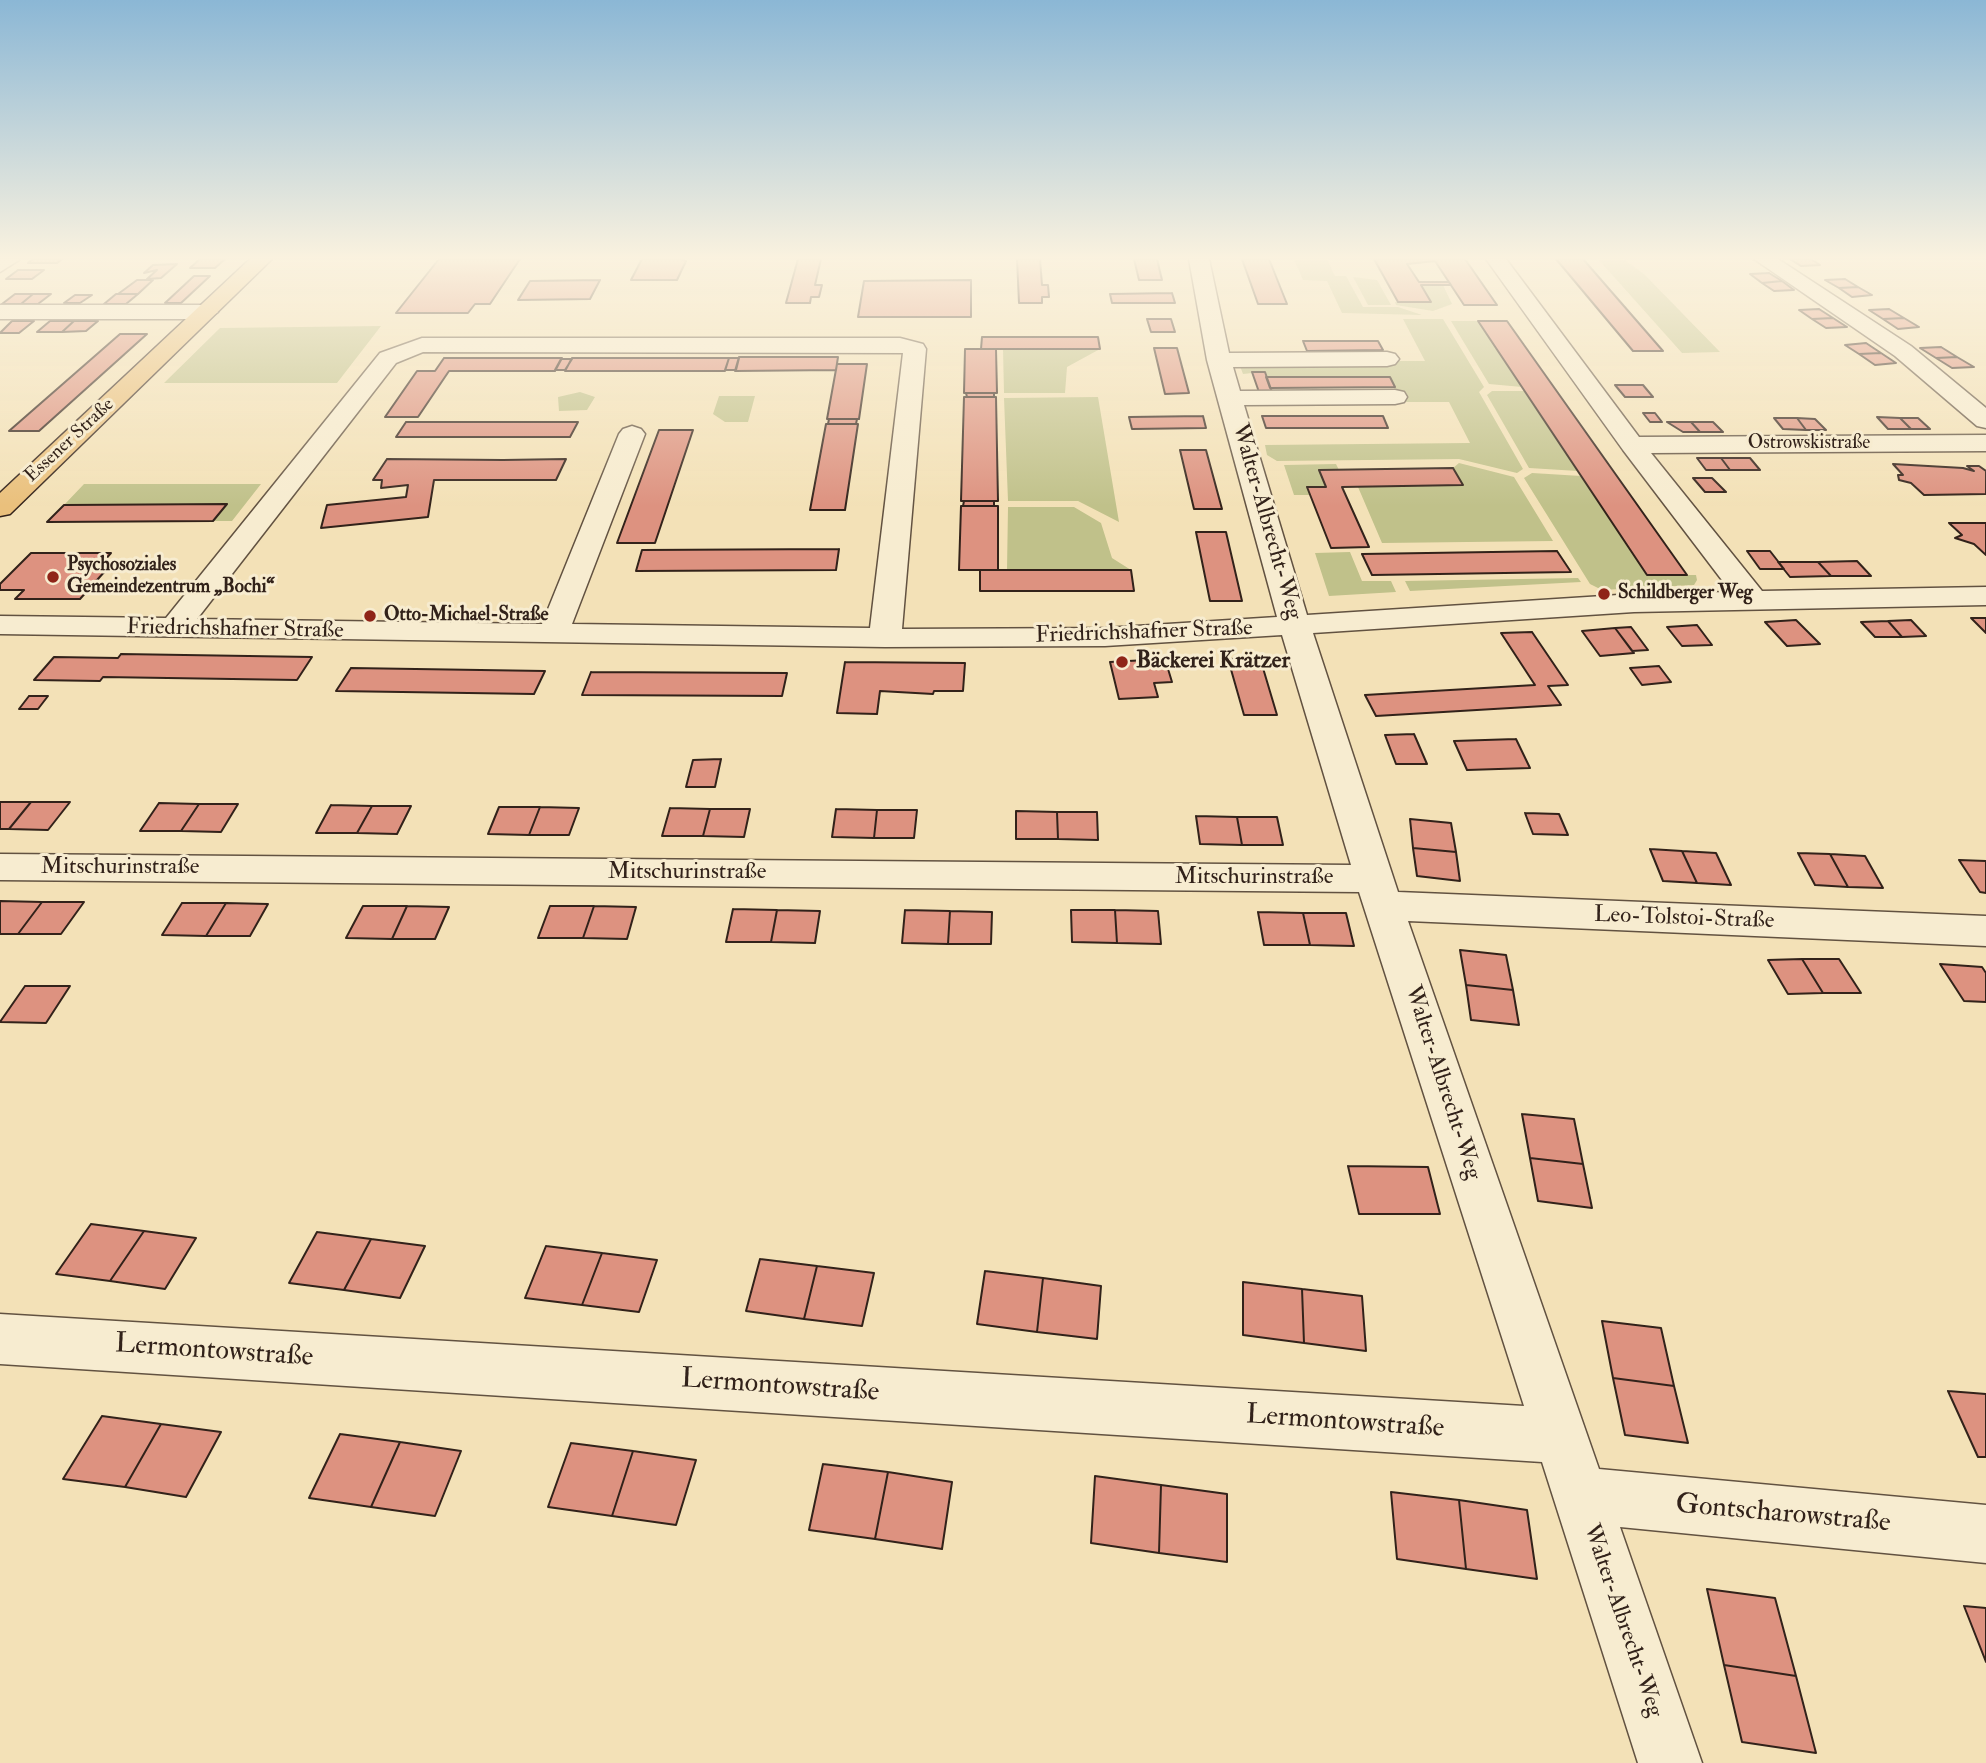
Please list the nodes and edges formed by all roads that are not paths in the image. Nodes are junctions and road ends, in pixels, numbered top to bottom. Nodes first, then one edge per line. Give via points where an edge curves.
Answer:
1 (176, 341) edge
2 (1215, 341) edge
3 (1556, 341) edge
4 (1888, 341) edge
5 (1219, 359) junction
6 (1387, 359) dead end
7 (1395, 397) dead end
8 (1230, 398) junction
9 (1986, 421) edge
10 (632, 434) dead end
11 (1986, 443) edge
12 (1632, 445) junction
13 (0, 508) edge
14 (1986, 596) edge
15 (1752, 599) junction
16 (0, 625) edge
17 (1295, 626) junction
18 (174, 628) junction
19 (553, 634) junction
20 (885, 638) junction
21 (0, 867) edge
22 (1378, 893) junction
23 (1986, 931) edge
24 (0, 1339) edge
25 (1559, 1436) junction
26 (1580, 1495) junction
27 (1986, 1534) edge
28 (1670, 1763) edge

1 - 13 main road, Essener Straße
2 - 5 street, Walter-Albrecht-Weg
3 - 12 street
4 - 9 street
5 - 6 street
5 - 8 street, Walter-Albrecht-Weg
7 - 8 street, Walter-Albrecht-Weg
8 - 17 street, Walter-Albrecht-Weg
10 - 19 street
11 - 12 street, Ostrowskistraße
12 - 15 street
14 - 15 street, Friedrichshafner Straße
15 - 17 street, Friedrichshafner Straße via 1469,612
16 - 18 street, Friedrichshafner Straße
17 - 20 street, Friedrichshafner Straße via 1105,637
17 - 22 street, Walter-Albrecht-Weg
18 - 19 street, Friedrichshafner Straße
18 - 20 street via 388,358 404,350 422,345 900,345 915,349
19 - 20 street, Friedrichshafner Straße
21 - 22 street, Mitschurinstraße
22 - 23 street, Leo-Tolstoi-Straße
22 - 25 street, Walter-Albrecht-Weg
24 - 25 street, Lermontowstraße
25 - 26 street, Walter-Albrecht-Weg
26 - 27 street, Gontscharowstraße
26 - 28 street, Walter-Albrecht-Weg

